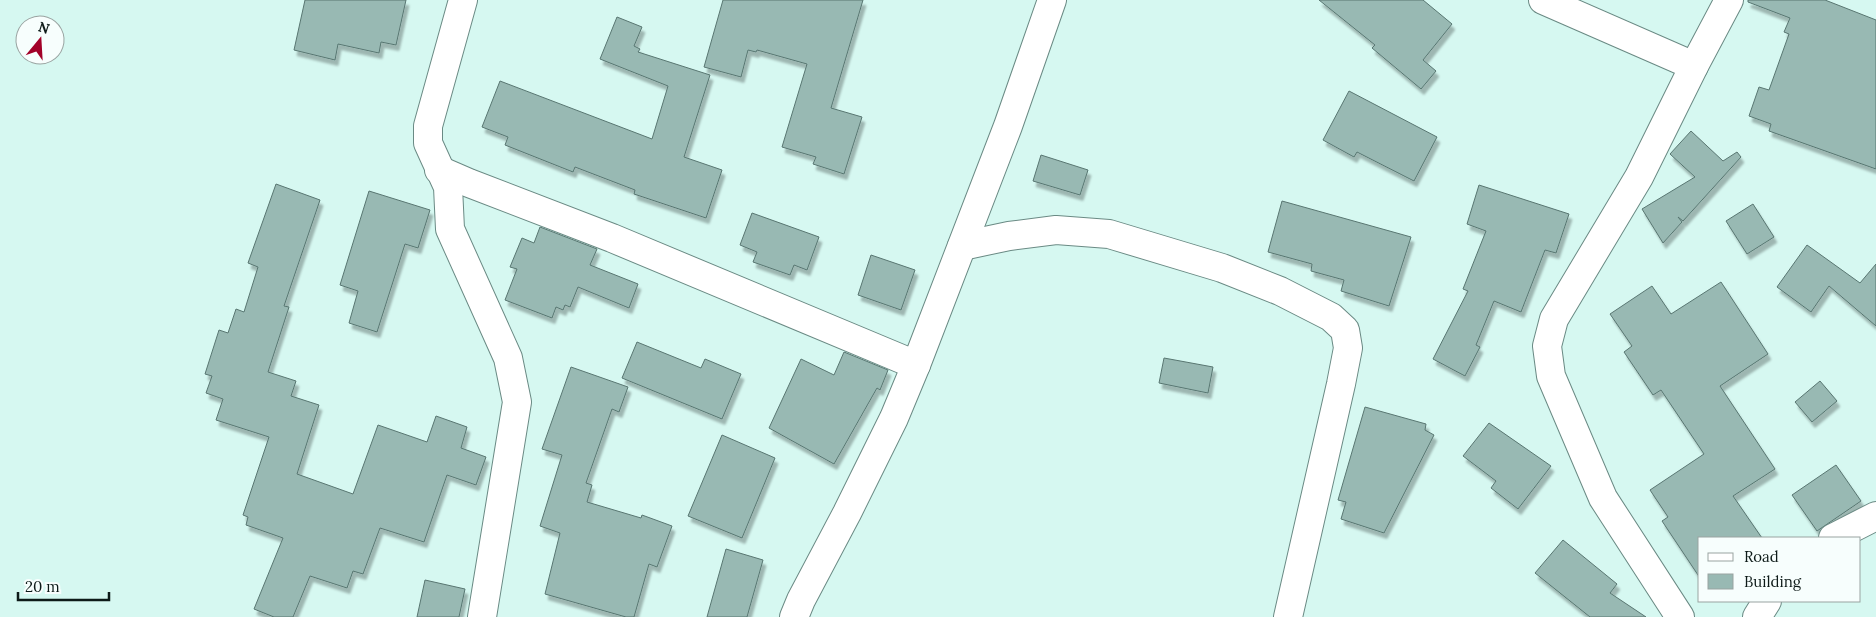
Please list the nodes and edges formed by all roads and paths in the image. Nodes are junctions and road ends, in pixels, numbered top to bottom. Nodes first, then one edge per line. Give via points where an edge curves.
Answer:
1 (463, 0) edge
2 (1052, 0) edge
3 (1543, 0) edge
4 (1728, 0) edge
5 (1694, 66) junction
6 (439, 170) junction
7 (962, 246) junction
8 (916, 365) junction
9 (1876, 516) edge
10 (1836, 537) edge
11 (1765, 602) edge
12 (482, 617) edge
13 (794, 617) edge
14 (1288, 617) edge
15 (1680, 617) edge
16 (1757, 617) edge

1 - 6 street via 428,126 428,142
2 - 7 street
3 - 5 street
4 - 5 street
5 - 15 street via 1638,177 1554,319 1547,346 1551,376 1603,498
6 - 8 street via 612,238
6 - 12 street via 448,187 450,229 508,358 517,402
7 - 8 street
7 - 14 street via 1056,230 1109,234 1222,268 1272,288 1331,317 1345,330 1348,348 1341,384
8 - 13 street via 894,418
9 - 10 street
11 - 16 street

